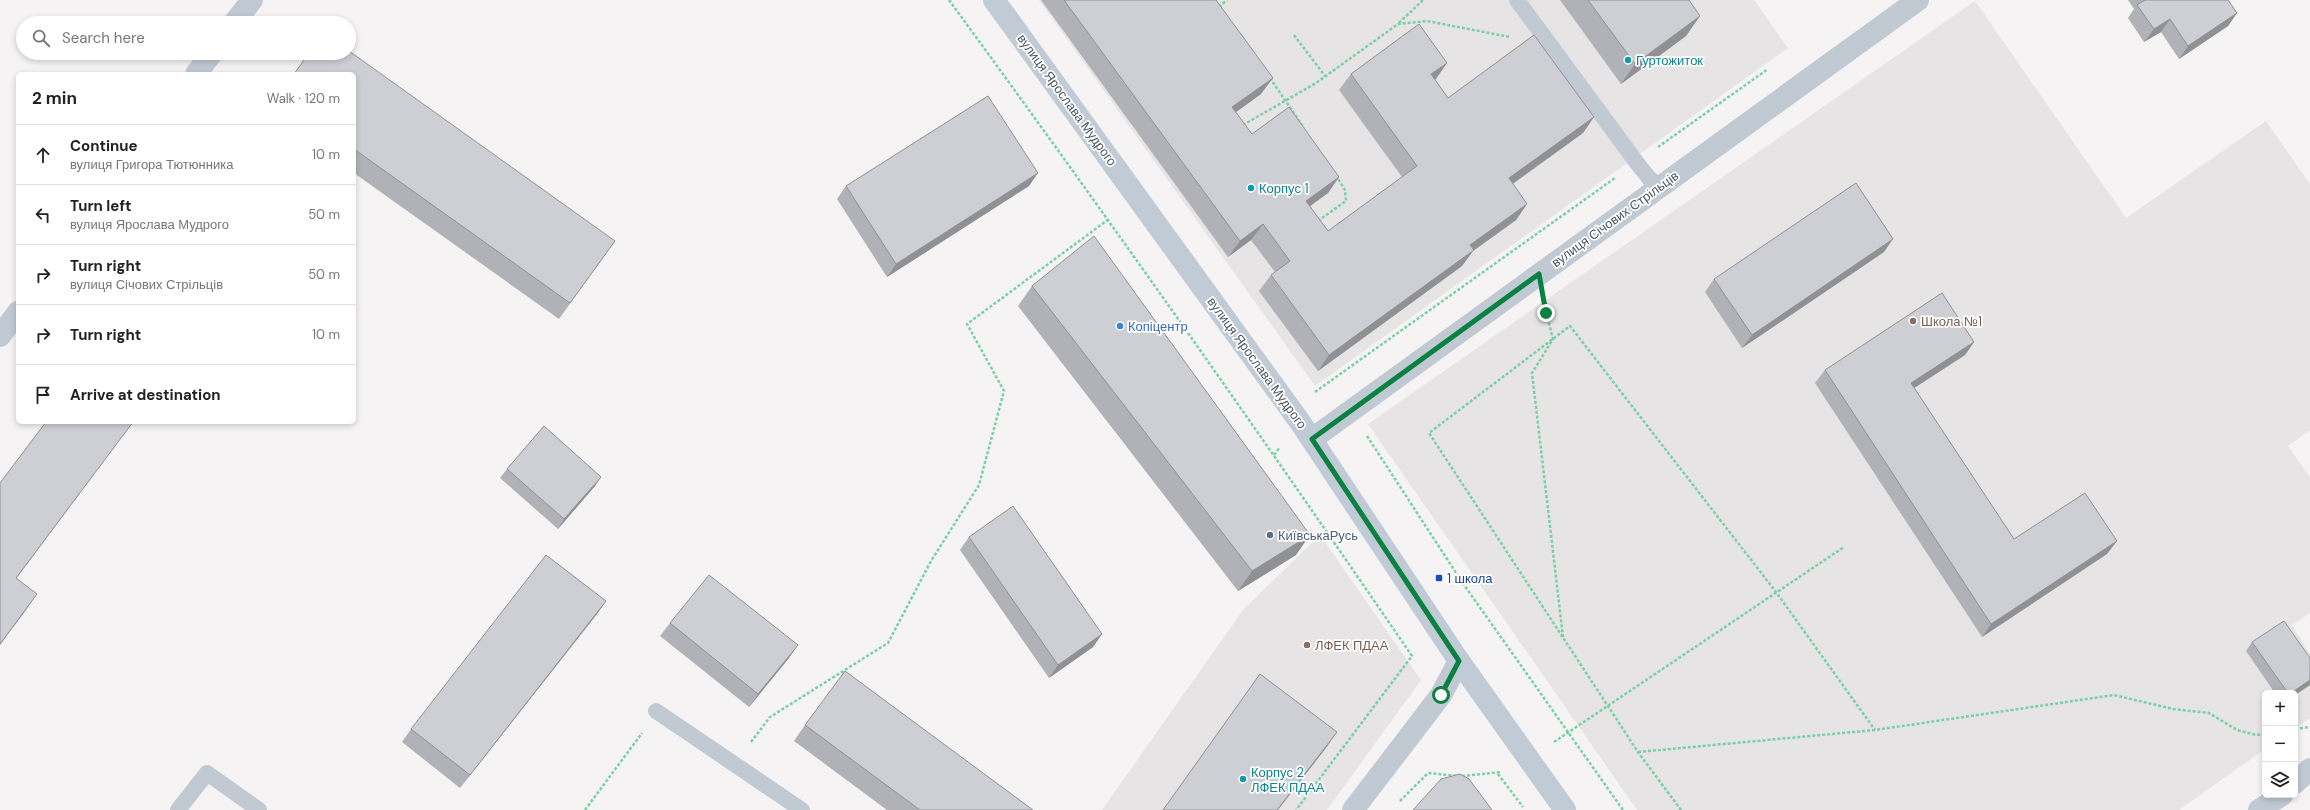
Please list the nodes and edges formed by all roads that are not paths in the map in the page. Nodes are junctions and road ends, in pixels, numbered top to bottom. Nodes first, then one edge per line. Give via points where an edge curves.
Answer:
1 (252, 0) edge
2 (994, 0) edge
3 (1517, 0) edge
4 (1918, 0) edge
5 (239, 16) edge
6 (207, 60) edge
7 (198, 72) edge
8 (1660, 187) junction
9 (16, 315) edge
10 (0, 336) edge
11 (1312, 439) junction
12 (1459, 661) junction
13 (656, 711) road end
14 (2310, 769) edge
15 (2298, 780) edge
16 (2277, 798) edge
17 (2284, 798) edge
18 (178, 810) edge
19 (259, 810) edge
20 (802, 810) edge
21 (1352, 810) edge
22 (1566, 810) edge
23 (2259, 810) edge
24 (2292, 810) edge

1 - 5 street
2 - 11 main road, вулиця Ярослава Мудрого
3 - 8 lane via 1637,163
4 - 8 street, вулиця Січових Стрільців
6 - 7 street
8 - 11 street, вулиця Січових Стрільців
9 - 10 street
11 - 12 main road, вулиця Ярослава Мудрого
12 - 21 street via 1441,695
12 - 22 main road, вулиця Ярослава Мудрого
13 - 20 lane
14 - 15 street
16 - 23 street
17 - 24 street
18 - 19 lane via 207,773

